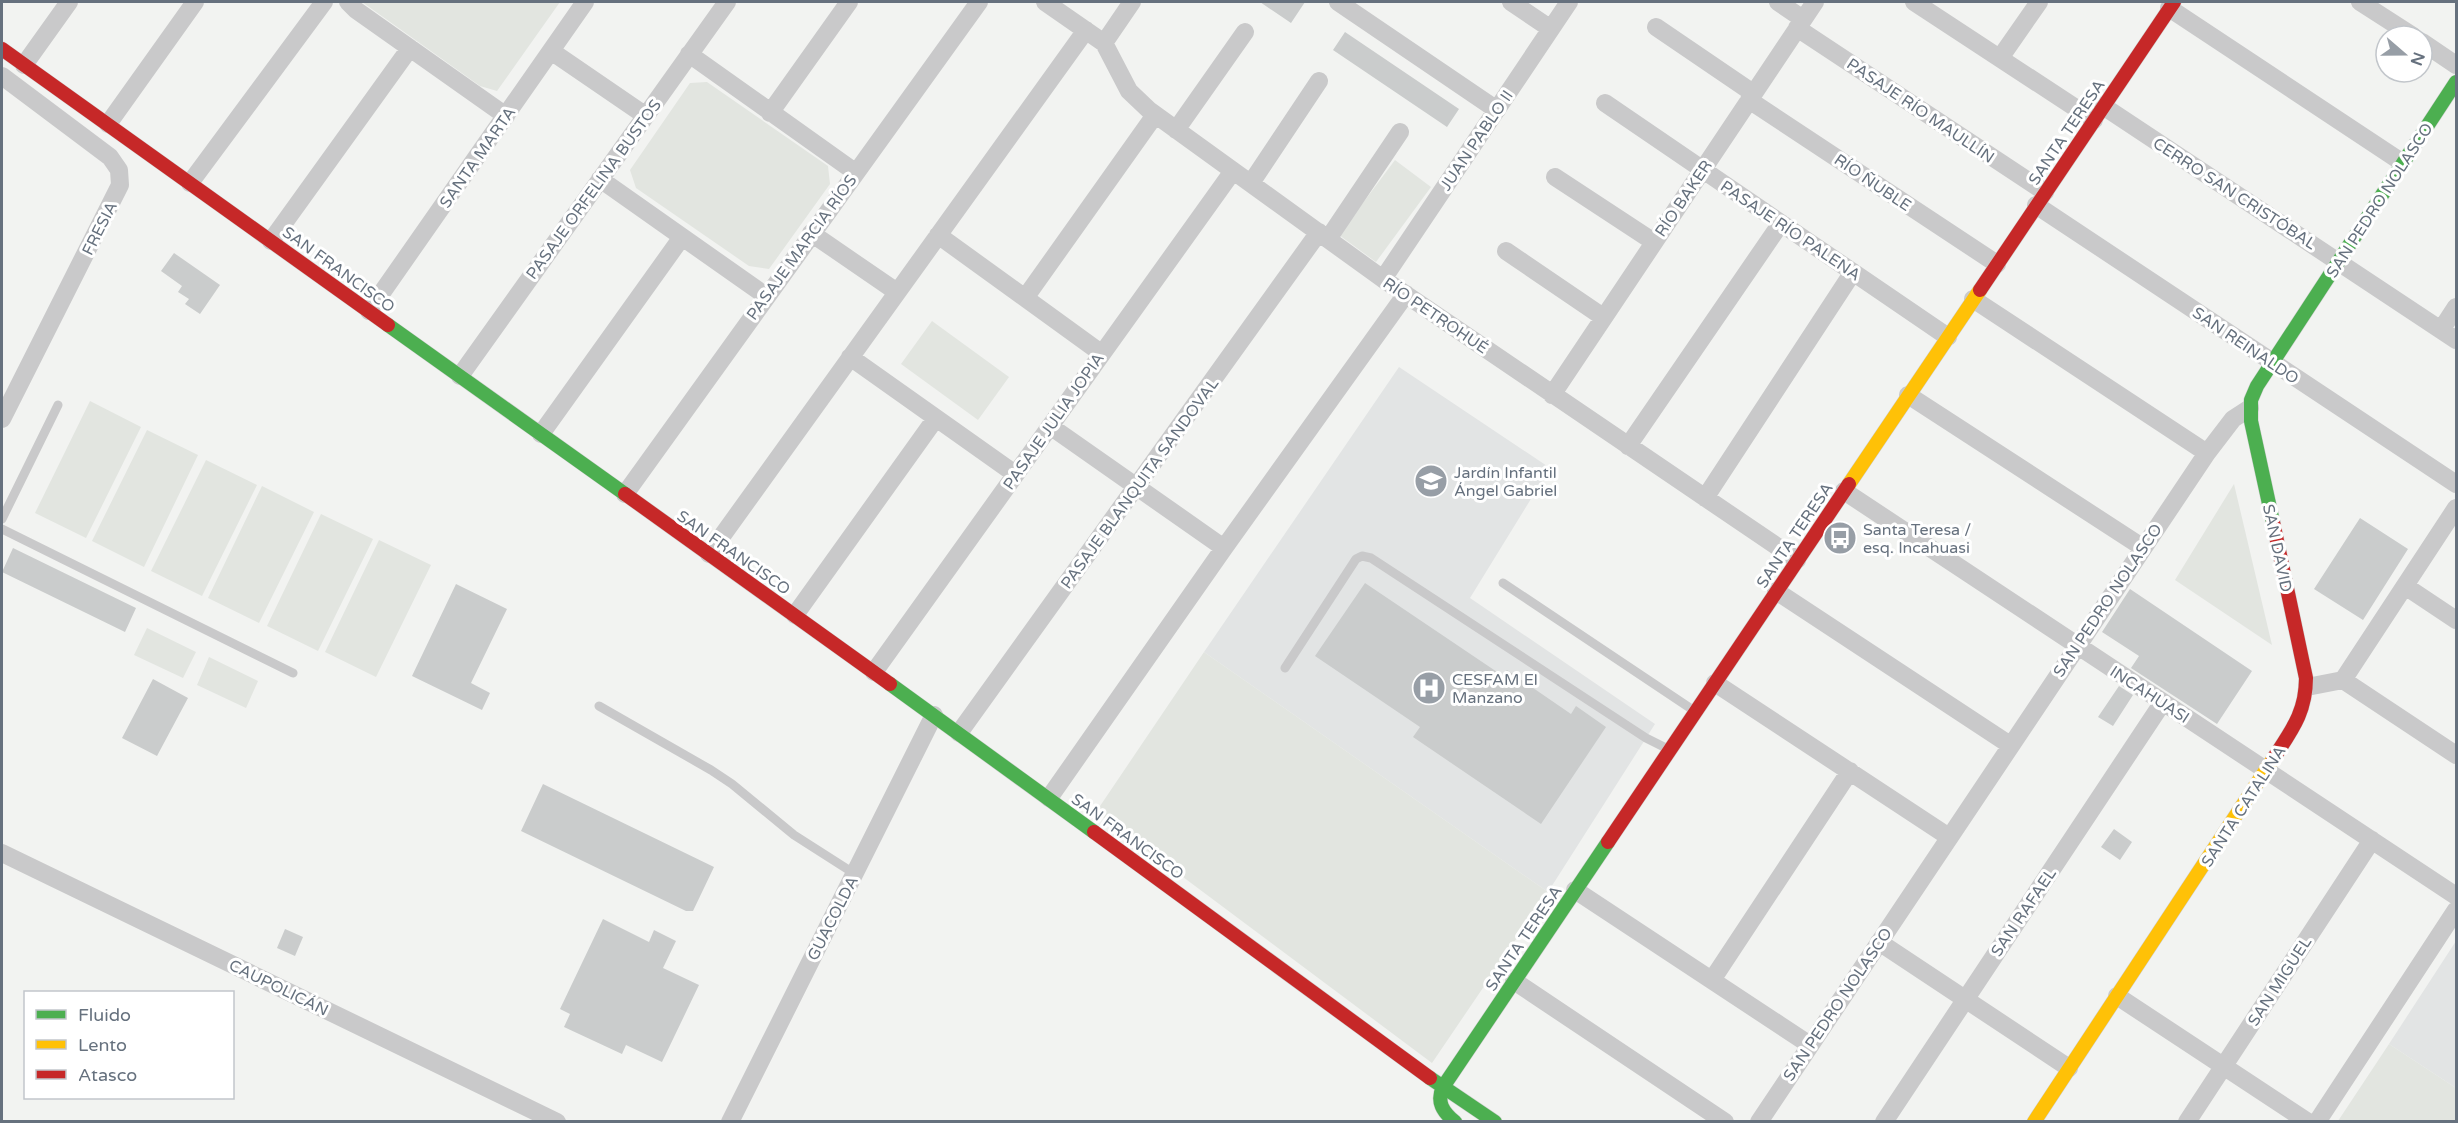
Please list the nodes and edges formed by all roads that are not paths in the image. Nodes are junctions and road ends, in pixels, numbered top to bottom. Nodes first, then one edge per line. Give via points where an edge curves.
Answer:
1 (69, 2) edge
2 (195, 2) edge
3 (324, 2) edge
4 (348, 2) edge
5 (585, 2) edge
6 (727, 2) edge
7 (849, 2) edge
8 (979, 2) edge
9 (1045, 2) edge
10 (1132, 2) edge
11 (1511, 2) edge
12 (1569, 2) edge
13 (1778, 2) edge
14 (1815, 2) edge
15 (2038, 2) edge
16 (2360, 2) edge
17 (1348, 4) edge
18 (1922, 4) edge
19 (2171, 5) edge
20 (1800, 23) junction
21 (2394, 24) edge
22 (1656, 27) dead end
23 (1551, 29) junction
24 (1086, 30) junction
25 (1245, 32) dead end
26 (1104, 43) junction
27 (410, 48) junction
28 (2, 49) edge
29 (2434, 50) edge
30 (551, 51) junction
31 (689, 54) junction
32 (2000, 58) junction
33 (24, 65) junction
34 (2457, 65) edge
35 (2, 76) edge
36 (1319, 81) dead end
37 (2457, 82) edge
38 (1751, 97) junction
39 (1605, 103) dead end
40 (1497, 110) junction
41 (770, 113) junction
42 (2098, 113) junction
43 (1155, 115) junction
44 (506, 116) junction
45 (646, 116) junction
46 (108, 124) junction
47 (1176, 130) junction
48 (1400, 132) dead end
49 (2403, 163) junction
50 (1702, 170) junction
51 (1233, 171) junction
52 (855, 172) junction
53 (1555, 177) dead end
54 (600, 179) junction
55 (190, 183) junction
56 (1251, 183) junction
57 (2041, 199) junction
58 (1780, 223) junction
59 (811, 233) junction
60 (938, 235) junction
61 (1323, 236) junction
62 (682, 237) junction
63 (271, 241) junction
64 (1654, 242) junction
65 (1506, 251) dead end
66 (2338, 262) junction
67 (1997, 264) junction
68 (1853, 272) junction
69 (1383, 279) junction
70 (897, 292) junction
71 (1406, 294) junction
72 (766, 296) junction
73 (1025, 298) junction
74 (1973, 299) junction
75 (2457, 307) edge
76 (369, 311) junction
77 (1603, 317) junction
78 (2449, 335) edge
79 (1948, 337) junction
80 (1101, 353) junction
81 (850, 357) junction
82 (2273, 362) junction
83 (460, 376) junction
84 (1552, 394) junction
85 (1908, 395) junction
86 (58, 405) dead end
87 (2250, 408) junction
88 (936, 418) junction
89 (2, 419) edge
90 (1050, 426) junction
91 (541, 434) junction
92 (1628, 446) junction
93 (2207, 453) junction
94 (1015, 474) junction
95 (2457, 484) edge
96 (1136, 486) junction
97 (1844, 491) junction
98 (625, 494) junction
99 (1705, 498) junction
100 (2457, 508) edge
101 (2, 519) edge
102 (2, 529) edge
103 (2142, 547) junction
104 (1224, 548) junction
105 (709, 554) junction
106 (1797, 560) junction
107 (1503, 583) dead end
108 (2405, 586) junction
109 (1776, 591) junction
110 (795, 615) junction
111 (2457, 620) edge
112 (2077, 645) junction
113 (1285, 668) dead end
114 (874, 672) junction
115 (292, 673) dead end
116 (2343, 680) junction
117 (1715, 683) junction
118 (2307, 687) junction
119 (2163, 702) junction
120 (599, 706) dead end
121 (1695, 712) junction
122 (934, 715) junction
123 (959, 733) junction
124 (2010, 746) junction
125 (1670, 750) junction
126 (2457, 755) edge
127 (1850, 771) junction
128 (2267, 771) junction
129 (1049, 798) junction
130 (1949, 837) junction
131 (2372, 840) junction
132 (2, 853) edge
133 (855, 874) junction
134 (1575, 890) junction
135 (2457, 896) edge
136 (2457, 910) edge
137 (1879, 942) junction
138 (1712, 980) junction
139 (1514, 981) junction
140 (2117, 996) junction
141 (1965, 999) junction
142 (1810, 1045) junction
143 (2223, 1065) junction
144 (2069, 1068) junction
145 (1443, 1087) junction
146 (557, 1122) edge
147 (730, 1122) edge
148 (1455, 1122) edge
149 (1495, 1122) edge
150 (1725, 1122) edge
151 (1759, 1122) edge
152 (1884, 1122) edge
153 (2034, 1122) edge
154 (2187, 1122) edge
155 (2308, 1122) edge
156 (2318, 1122) edge

1 - 33 street
2 - 46 street
3 - 55 street
4 - 27 street
5 - 30 street, SANTA MARTA
6 - 31 street, PASAJE ORFELINA BUSTOS
7 - 41 street
8 - 52 street, PASAJE MARCIA RÍOS
9 - 24 street
10 - 26 street
11 - 23 street
12 - 23 street, JUAN PABLO II
13 - 20 street, PASAJE RÍO MAULLÍN
14 - 20 street, RÍO BAKER
15 - 32 street
16 - 21 street
17 - 40 street
18 - 32 street, CERRO SAN CRISTÓBAL
19 - 42 street, SANTA TERESA
19 - 49 street
20 - 38 street, RÍO BAKER
20 - 57 street, PASAJE RÍO MAULLÍN
22 - 38 street, RÍO ÑUBLE
23 - 40 street, JUAN PABLO II
24 - 26 street
24 - 60 street
25 - 47 street
26 - 43 street, RÍO PETROHUÉ via 1129,91
27 - 44 street
27 - 63 street
28 - 33 street, SAN FRANCISCO
29 - 34 street
30 - 44 street, SANTA MARTA
30 - 45 street
31 - 41 street
31 - 45 street, PASAJE ORFELINA BUSTOS
32 - 42 street, CERRO SAN CRISTÓBAL
33 - 46 street, SAN FRANCISCO
35 - 89 street, FRESIA via 110,158 119,170 120,185
36 - 56 street
37 - 49 street, SAN PEDRO NOLASCO
38 - 50 street, RÍO BAKER
38 - 67 street, RÍO ÑUBLE
39 - 50 street, PASAJE RÍO PALENA
40 - 69 street, JUAN PABLO II
41 - 52 street
42 - 57 street, SANTA TERESA
42 - 66 street, CERRO SAN CRISTÓBAL
43 - 47 street, RÍO PETROHUÉ
43 - 73 street
44 - 76 street, SANTA MARTA
45 - 54 street, PASAJE ORFELINA BUSTOS
46 - 55 street, SAN FRANCISCO
47 - 51 street, RÍO PETROHUÉ
48 - 61 street, PASAJE BLANQUITA SANDOVAL
49 - 66 street, SAN PEDRO NOLASCO
50 - 58 street, PASAJE RÍO PALENA
50 - 64 street, RÍO BAKER
51 - 56 street, RÍO PETROHUÉ
51 - 80 street, PASAJE JULIA JOPIA
52 - 59 street, PASAJE MARCIA RÍOS
53 - 64 street
54 - 62 street
54 - 83 street, PASAJE ORFELINA BUSTOS
55 - 63 street, SAN FRANCISCO
56 - 61 street, RÍO PETROHUÉ
57 - 67 street, SANTA TERESA
57 - 82 street, SAN REINALDO
58 - 68 street, PASAJE RÍO PALENA
58 - 92 street
59 - 70 street
59 - 72 street, PASAJE MARCIA RÍOS
60 - 70 street
60 - 73 street
61 - 69 street, RÍO PETROHUÉ
61 - 96 street, PASAJE BLANQUITA SANDOVAL
62 - 72 street
62 - 91 street
63 - 76 street, SAN FRANCISCO
64 - 77 street, RÍO BAKER
65 - 77 street
66 - 78 street, CERRO SAN CRISTÓBAL
66 - 82 street, SAN PEDRO NOLASCO
67 - 74 street, SANTA TERESA
68 - 79 street, PASAJE RÍO PALENA
68 - 99 street
69 - 71 street, RÍO PETROHUÉ
70 - 81 street
71 - 84 street, RÍO PETROHUÉ
71 - 104 street
72 - 98 street, PASAJE MARCIA RÍOS
73 - 80 street
74 - 79 street, SANTA TERESA
74 - 93 street
75 - 78 street
76 - 83 street, SAN FRANCISCO
77 - 84 street, RÍO BAKER
79 - 85 street, SANTA TERESA
80 - 90 street, PASAJE JULIA JOPIA
81 - 88 street
81 - 105 street
82 - 87 street, SAN PEDRO NOLASCO via 2253,392
82 - 95 street, SAN REINALDO
83 - 91 street, SAN FRANCISCO
84 - 92 street, RÍO PETROHUÉ
85 - 97 street, SANTA TERESA
85 - 103 street
86 - 101 lane
87 - 93 street, SAN PEDRO NOLASCO via 2233,419
87 - 118 street, SAN DAVID
88 - 94 street
88 - 110 street
90 - 94 street, PASAJE JULIA JOPIA
90 - 96 street
91 - 98 street, SAN FRANCISCO
92 - 99 street, RÍO PETROHUÉ
93 - 103 street, SAN PEDRO NOLASCO
94 - 114 street, PASAJE JULIA JOPIA
96 - 104 street
96 - 123 street, PASAJE BLANQUITA SANDOVAL
97 - 106 street, SANTA TERESA
97 - 112 street, INCAHUASI
98 - 105 street, SAN FRANCISCO
99 - 106 street, RÍO PETROHUÉ
100 - 108 street
102 - 115 lane
103 - 112 street, SAN PEDRO NOLASCO
104 - 129 street
105 - 110 street, SAN FRANCISCO
106 - 109 street, SANTA TERESA
107 - 121 lane
108 - 111 street
108 - 116 street
109 - 117 street, SANTA TERESA
109 - 124 street
110 - 114 street, SAN FRANCISCO
112 - 119 street, INCAHUASI
112 - 124 street, SAN PEDRO NOLASCO
113 - 125 lane via 1356,559 1362,556 1371,558
114 - 122 street, SAN FRANCISCO
116 - 118 street
116 - 126 street
117 - 121 street, SANTA TERESA
117 - 127 street
118 - 128 street, SANTA CATALINA via 2299,719
119 - 128 street, INCAHUASI
119 - 141 street, SAN RAFAEL
120 - 133 lane via 711,770 794,836
121 - 125 street, SANTA TERESA
122 - 123 street, SAN FRANCISCO
122 - 133 street, GUACOLDA
123 - 129 street, SAN FRANCISCO
124 - 130 street, SAN PEDRO NOLASCO
125 - 134 street, SANTA TERESA
127 - 130 street
127 - 138 street
128 - 131 street, INCAHUASI
128 - 140 street, SANTA CATALINA
129 - 145 street, SAN FRANCISCO
130 - 137 street, SAN PEDRO NOLASCO
131 - 135 street, INCAHUASI
131 - 143 street, SAN MIGUEL
132 - 146 street, CAUPOLICÁN
133 - 147 street, GUACOLDA
134 - 138 street
134 - 139 street, SANTA TERESA
136 - 156 street
137 - 141 street
137 - 142 street, SAN PEDRO NOLASCO
138 - 142 street
139 - 145 street, SANTA TERESA
139 - 150 street
140 - 143 street
140 - 144 street, SANTA CATALINA
141 - 144 street
141 - 152 street, SAN RAFAEL
142 - 151 street, SAN PEDRO NOLASCO
143 - 154 street, SAN MIGUEL
143 - 155 street
144 - 153 street, SANTA CATALINA
145 - 148 street via 1441,1108
145 - 149 street, SAN FRANCISCO

